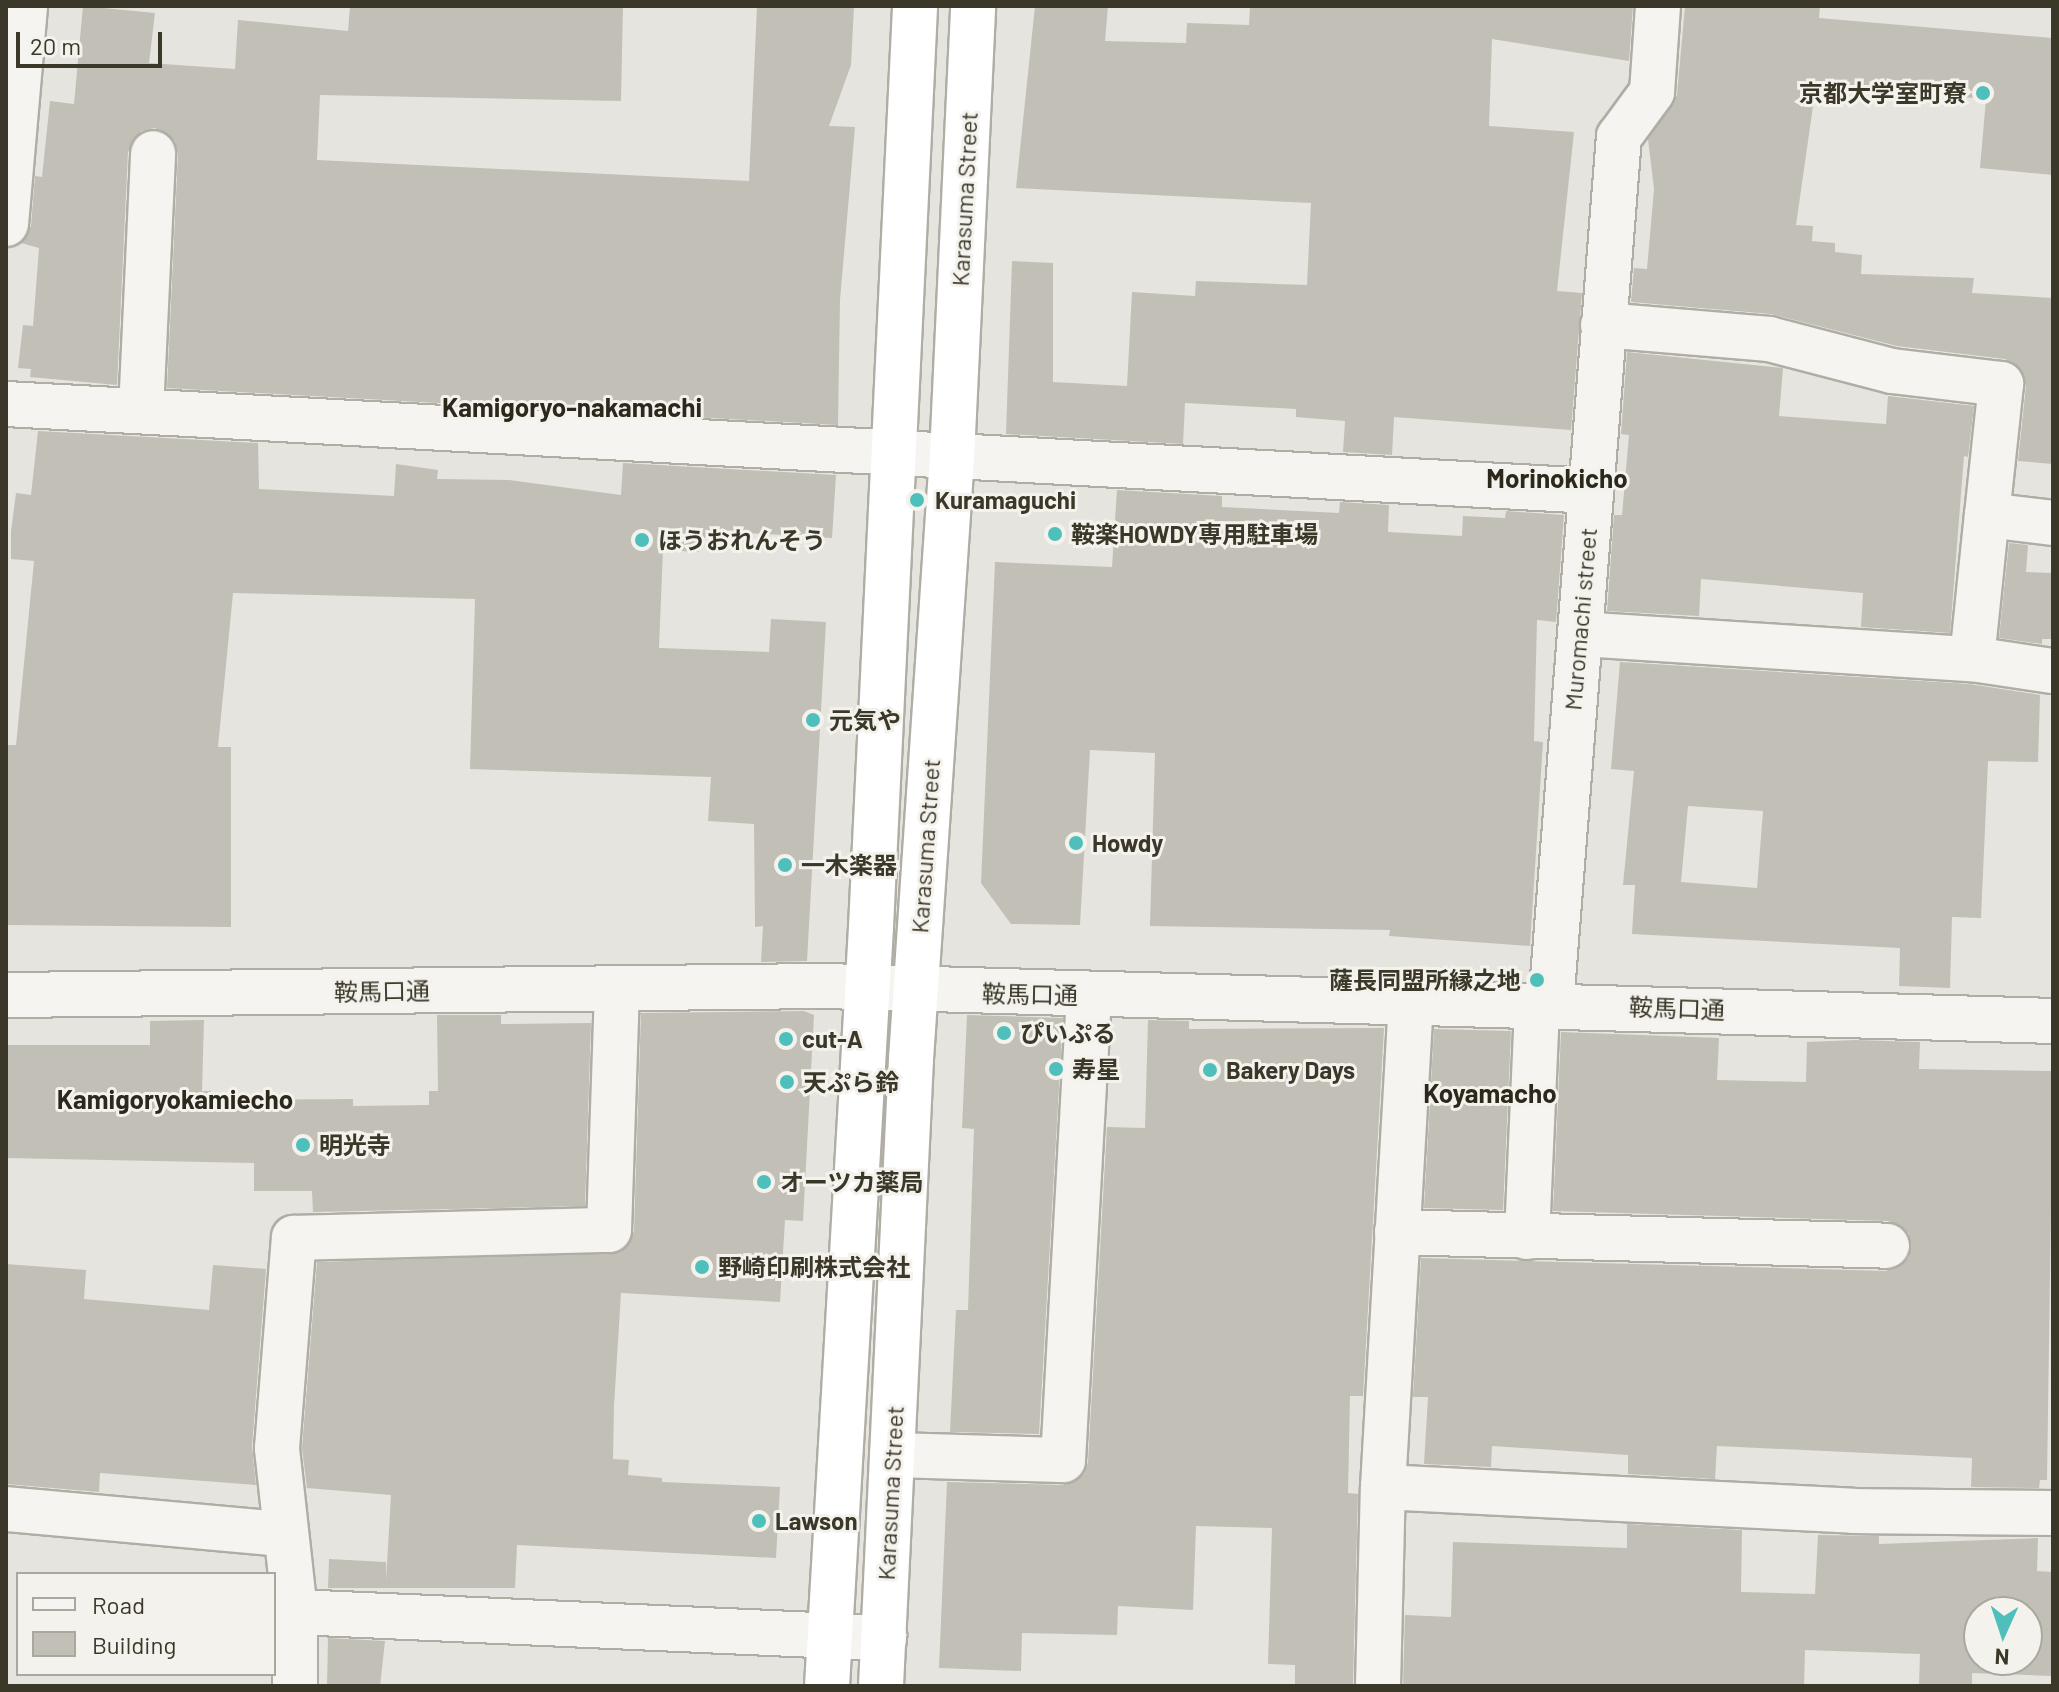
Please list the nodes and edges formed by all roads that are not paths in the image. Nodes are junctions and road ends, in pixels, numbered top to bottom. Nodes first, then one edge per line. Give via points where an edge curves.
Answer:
1 (25, 6) edge
2 (915, 6) edge
3 (973, 6) edge
4 (1658, 6) edge
5 (153, 153) dead end
6 (6, 224) edge
7 (1603, 325) junction
8 (6, 404) edge
9 (141, 411) junction
10 (894, 453) junction
11 (952, 456) junction
12 (1591, 491) junction
13 (1987, 515) junction
14 (2053, 523) edge
15 (1581, 634) junction
16 (1972, 659) junction
17 (2052, 671) edge
18 (617, 988) junction
19 (867, 988) junction
20 (915, 990) junction
21 (6, 995) edge
22 (1089, 995) junction
23 (1411, 1002) junction
24 (1544, 1004) junction
25 (2053, 1021) edge
26 (1397, 1232) junction
27 (1527, 1237) junction
28 (1887, 1246) dead end
29 (892, 1455) junction
30 (1383, 1487) junction
31 (6, 1509) edge
32 (2053, 1513) edge
33 (283, 1534) junction
34 (295, 1612) junction
35 (830, 1637) junction
36 (884, 1638) junction
37 (295, 1686) edge
38 (827, 1686) edge
39 (881, 1686) edge
40 (1378, 1686) edge

1 - 6 street
2 - 10 highway, Karasuma Street
3 - 11 highway, Karasuma Street
4 - 7 street, Muromachi street via 1652,92 1619,137
5 - 9 street
7 - 12 street, Muromachi street
7 - 13 street via 1769,339 1892,371 2001,384
8 - 9 street
9 - 10 street
10 - 11 street
10 - 19 highway, Karasuma Street
11 - 12 street
11 - 20 highway, Karasuma Street
12 - 15 street, Muromachi street
13 - 14 street
13 - 16 street
15 - 16 street
15 - 24 street, Muromachi street
16 - 17 street
18 - 19 street, 鞍馬口通
18 - 21 street, 鞍馬口通
18 - 33 street via 609,1230 294,1238 277,1448
19 - 20 street, 鞍馬口通
19 - 35 highway, Karasuma Street
20 - 22 street, 鞍馬口通
20 - 29 highway, Karasuma Street
22 - 23 street, 鞍馬口通
22 - 29 street via 1063,1460
23 - 24 street, 鞍馬口通
23 - 26 street
24 - 25 street, 鞍馬口通
24 - 27 street, Muromachi street
26 - 27 street
26 - 30 street
27 - 28 street
29 - 36 highway, Karasuma Street
30 - 32 street via 1853,1511
30 - 40 street
31 - 33 street
33 - 34 street
34 - 35 street
34 - 37 street
35 - 36 street
35 - 38 highway, Karasuma Street
36 - 39 highway, Karasuma Street

